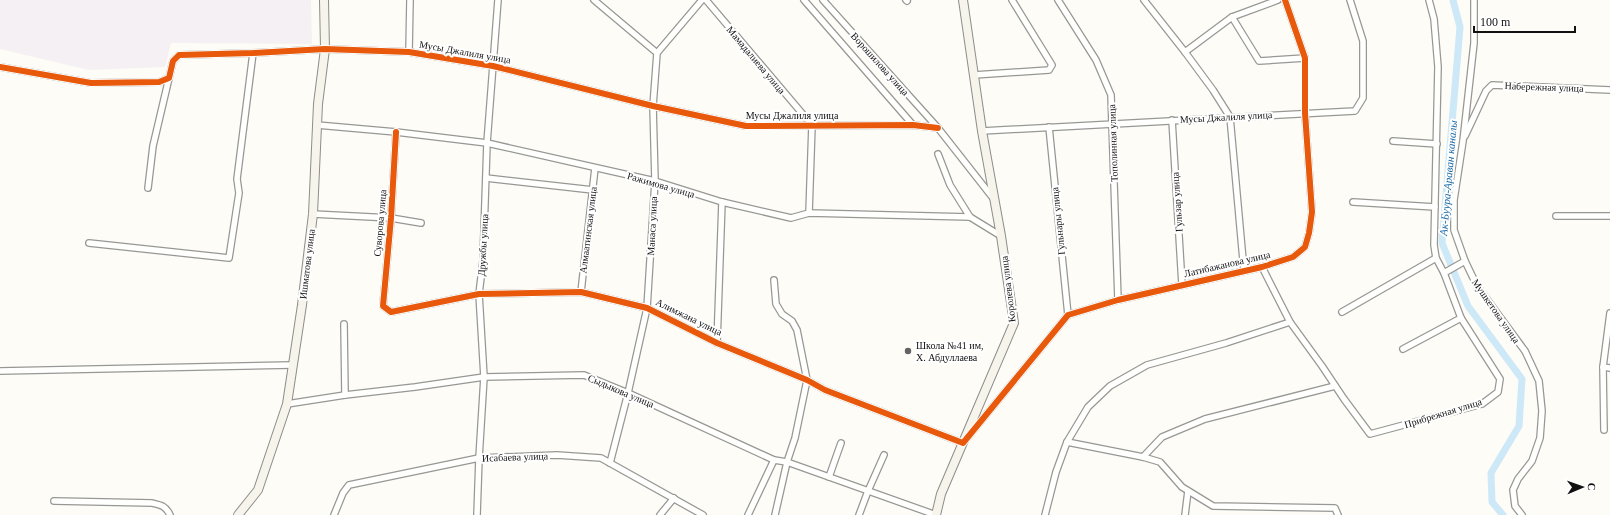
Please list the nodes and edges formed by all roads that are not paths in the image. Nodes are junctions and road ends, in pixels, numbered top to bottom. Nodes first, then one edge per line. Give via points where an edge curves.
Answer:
1 (324, 0) edge
2 (410, 0) edge
3 (498, 0) edge
4 (594, 0) edge
5 (702, 0) edge
6 (706, 0) edge
7 (804, 0) edge
8 (823, 0) edge
9 (963, 0) edge
10 (1012, 0) edge
11 (1058, 0) edge
12 (1144, 0) edge
13 (1278, 0) edge
14 (1285, 0) edge
15 (1350, 0) edge
16 (1429, 0) edge
17 (1474, 0) edge
18 (1232, 17) junction
19 (325, 49) junction
20 (409, 52) junction
21 (1185, 52) junction
22 (253, 53) junction
23 (657, 53) junction
24 (1305, 58) junction
25 (493, 66) junction
26 (0, 67) edge
27 (974, 75) junction
28 (169, 78) junction
29 (1610, 90) edge
30 (653, 106) junction
31 (1305, 113) junction
32 (1230, 117) junction
33 (1172, 120) junction
34 (1112, 124) junction
35 (317, 125) junction
36 (812, 125) junction
37 (913, 125) junction
38 (1049, 127) junction
39 (938, 128) junction
40 (982, 131) junction
41 (396, 132) junction
42 (1393, 141) dead end
43 (1463, 141) junction
44 (487, 143) junction
45 (1436, 144) junction
46 (938, 154) dead end
47 (595, 168) junction
48 (486, 178) junction
49 (654, 181) junction
50 (148, 188) dead end
51 (593, 190) junction
52 (993, 198) junction
53 (722, 202) junction
54 (1353, 202) dead end
55 (1435, 207) junction
56 (809, 213) junction
57 (313, 214) junction
58 (1556, 216) dead end
59 (1610, 216) edge
60 (970, 217) junction
61 (391, 218) junction
62 (421, 223) dead end
63 (1001, 236) junction
64 (89, 243) dead end
65 (1436, 258) junction
66 (1465, 261) junction
67 (1262, 267) junction
68 (1244, 271) junction
69 (1444, 273) junction
70 (774, 280) dead end
71 (1182, 285) junction
72 (581, 292) junction
73 (479, 294) junction
74 (1118, 300) junction
75 (647, 308) junction
76 (391, 312) joint
77 (1342, 312) dead end
78 (1610, 313) edge
79 (1068, 315) junction
80 (1461, 318) junction
81 (1290, 322) junction
82 (344, 324) dead end
83 (717, 343) junction
84 (1403, 349) dead end
85 (292, 365) junction
86 (1603, 367) junction
87 (1610, 368) edge
88 (0, 371) edge
89 (484, 377) junction
90 (806, 380) junction
91 (1335, 386) junction
92 (628, 393) junction
93 (344, 395) junction
94 (287, 404) junction
95 (1604, 430) dead end
96 (1067, 442) junction
97 (841, 443) dead end
98 (963, 443) junction
99 (884, 456) dead end
100 (1143, 457) junction
101 (478, 458) junction
102 (774, 460) junction
103 (787, 462) junction
104 (610, 463) junction
105 (829, 477) junction
106 (868, 491) junction
107 (1188, 491) junction
108 (674, 498) junction
109 (54, 501) dead end
110 (170, 515) edge
111 (238, 515) edge
112 (334, 515) edge
113 (478, 515) edge
114 (660, 515) edge
115 (703, 515) edge
116 (748, 515) edge
117 (775, 515) edge
118 (859, 515) edge
119 (936, 515) edge
120 (1045, 515) edge
121 (1185, 515) edge
122 (1338, 515) edge
123 (1522, 515) edge

1 - 19 street, Ишматова улица
2 - 20 street
3 - 25 street, Дружбы улица
4 - 23 street
5 - 23 street
6 - 36 street, Мамадалиева улица
7 - 37 street, Ворошилова улица
8 - 39 street, Ворошилова улица
9 - 27 street, Королева улица
10 - 27 street via 1052,64 1049,70
11 - 34 street, Тополинная улица via 1096,60 1111,95
12 - 21 street
13 - 18 street
14 - 24 street, Латибажанова улица
15 - 31 street, Мусы Джалиля улица via 1363,41 1364,98 1355,111
16 - 45 street, Прибрежная улица via 1434,19 1438,67
17 - 43 street, Мушкетова улица via 1474,43
18 - 21 street
18 - 24 street via 1259,61
19 - 20 street, Мусы Джалиля улица
19 - 22 street, Мусы Джалиля улица
19 - 35 street, Ишматова улица
20 - 25 street, Мусы Джалиля улица
21 - 32 street
22 - 28 street, Мусы Джалиля улица via 179,55 173,61
22 - 64 street via 237,179 239,193 229,258
23 - 30 street, Манаса улица
24 - 31 street, Латибажанова улица
25 - 30 street, Мусы Джалиля улица
25 - 44 street, Дружбы улица
26 - 28 street via 91,83 158,82
27 - 40 street, Королева улица
28 - 50 street, Мусы Джалиля улица via 153,146
29 - 43 street, Набережная улица via 1492,85 1486,91
30 - 36 street, Мусы Джалиля улица via 746,126
30 - 49 street, Манаса улица
31 - 32 street, Мусы Джалиля улица
31 - 67 street, Латибажанова улица via 1312,212 1309,233 1304,247 1293,257
32 - 33 street, Мусы Джалиля улица
32 - 68 street
33 - 34 street, Мусы Джалиля улица
33 - 71 street, Гульзар улица
34 - 38 street, Мусы Джалиля улица
34 - 74 street, Тополинная улица
35 - 41 street, Ражимова улица
35 - 57 street, Ишматова улица
36 - 37 street, Мусы Джалиля улица
36 - 56 street
37 - 39 street, Мусы Джалиля улица
38 - 40 street, Мусы Джалиля улица
38 - 79 street, Гульнары улица
39 - 52 street, Ворошилова улица
40 - 52 street, Королева улица
41 - 44 street, Ражимова улица
41 - 61 street, Суворова улица
42 - 45 street
43 - 66 street, Мушкетова улица via 1454,200 1454,230
44 - 47 street, Ражимова улица
44 - 48 street, Дружбы улица
45 - 55 street, Прибрежная улица
46 - 60 street via 950,185
47 - 49 street, Ражимова улица
47 - 51 street, Алмаатинская улица
48 - 51 street
48 - 73 street, Дружбы улица via 483,261
49 - 53 street, Ражимова улица
49 - 75 street, Манаса улица
51 - 72 street, Алмаатинская улица
52 - 63 street, Королева улица
53 - 56 street, Ражимова улица via 791,218
53 - 83 street
54 - 55 street
55 - 65 street, Прибрежная улица
56 - 60 street, Ражимова улица
57 - 61 street
57 - 85 street, Ишматова улица
58 - 59 street
60 - 63 street
61 - 62 street
61 - 76 street, Суворова улица via 383,306
63 - 98 street, Королева улица via 1014,323
65 - 69 street, Прибрежная улица
65 - 77 street
66 - 69 street
66 - 123 street, Мушкетова улица via 1477,286 1525,351 1539,381 1542,411 1540,438 1532,461 1513,490 1515,506
67 - 68 street, Латибажанова улица
67 - 81 street, Прибрежная улица
68 - 71 street, Латибажанова улица
69 - 80 street, Прибрежная улица
70 - 90 street via 776,304 798,330
71 - 74 street, Латибажанова улица
72 - 73 street, Алимжана улица
72 - 75 street, Алимжана улица
73 - 76 street, Алимжана улица
73 - 89 street, Дружбы улица
74 - 79 street, Латибажанова улица
75 - 83 street, Алимжана улица
75 - 92 street, Манаса улица
78 - 86 street
79 - 98 street
80 - 84 street
80 - 91 street, Прибрежная улица via 1500,379 1498,392 1482,404 1370,434
81 - 91 street, Прибрежная улица
81 - 96 street via 1147,365 1110,386 1088,407
82 - 93 street
83 - 90 street, Алимжана улица
85 - 88 street
85 - 94 street, Ишматова улица
86 - 87 street
86 - 95 street
89 - 92 street, Сыдыкова улица via 584,375
89 - 93 street, Сыдыкова улица
89 - 101 street, Дружбы улица
90 - 98 street, Алимжана улица via 825,390
90 - 103 street via 795,438
91 - 100 street via 1205,419 1162,437
92 - 102 street, Сыдыкова улица
92 - 104 street, Манаса улица
93 - 94 street, Сыдыкова улица
94 - 111 street, Ишматова улица via 258,490
96 - 100 street
96 - 120 street
97 - 105 street
98 - 119 street, Королева улица via 941,494
99 - 106 street
100 - 107 street via 1160,462
101 - 104 street, Исабаева улица via 557,455 601,458
101 - 112 street, Исабаева улица via 349,484 342,492
101 - 113 street, Дружбы улица
102 - 103 street, Сыдыкова улица
102 - 116 street
103 - 105 street, Сыдыкова улица
103 - 117 street
104 - 108 street, Исабаева улица
105 - 106 street, Сыдыкова улица
106 - 118 street
106 - 119 street, Сыдыкова улица
107 - 121 street
107 - 122 street via 1213,506 1335,508
108 - 114 street
108 - 115 street, Исабаева улица
109 - 110 street via 152,503 167,508

